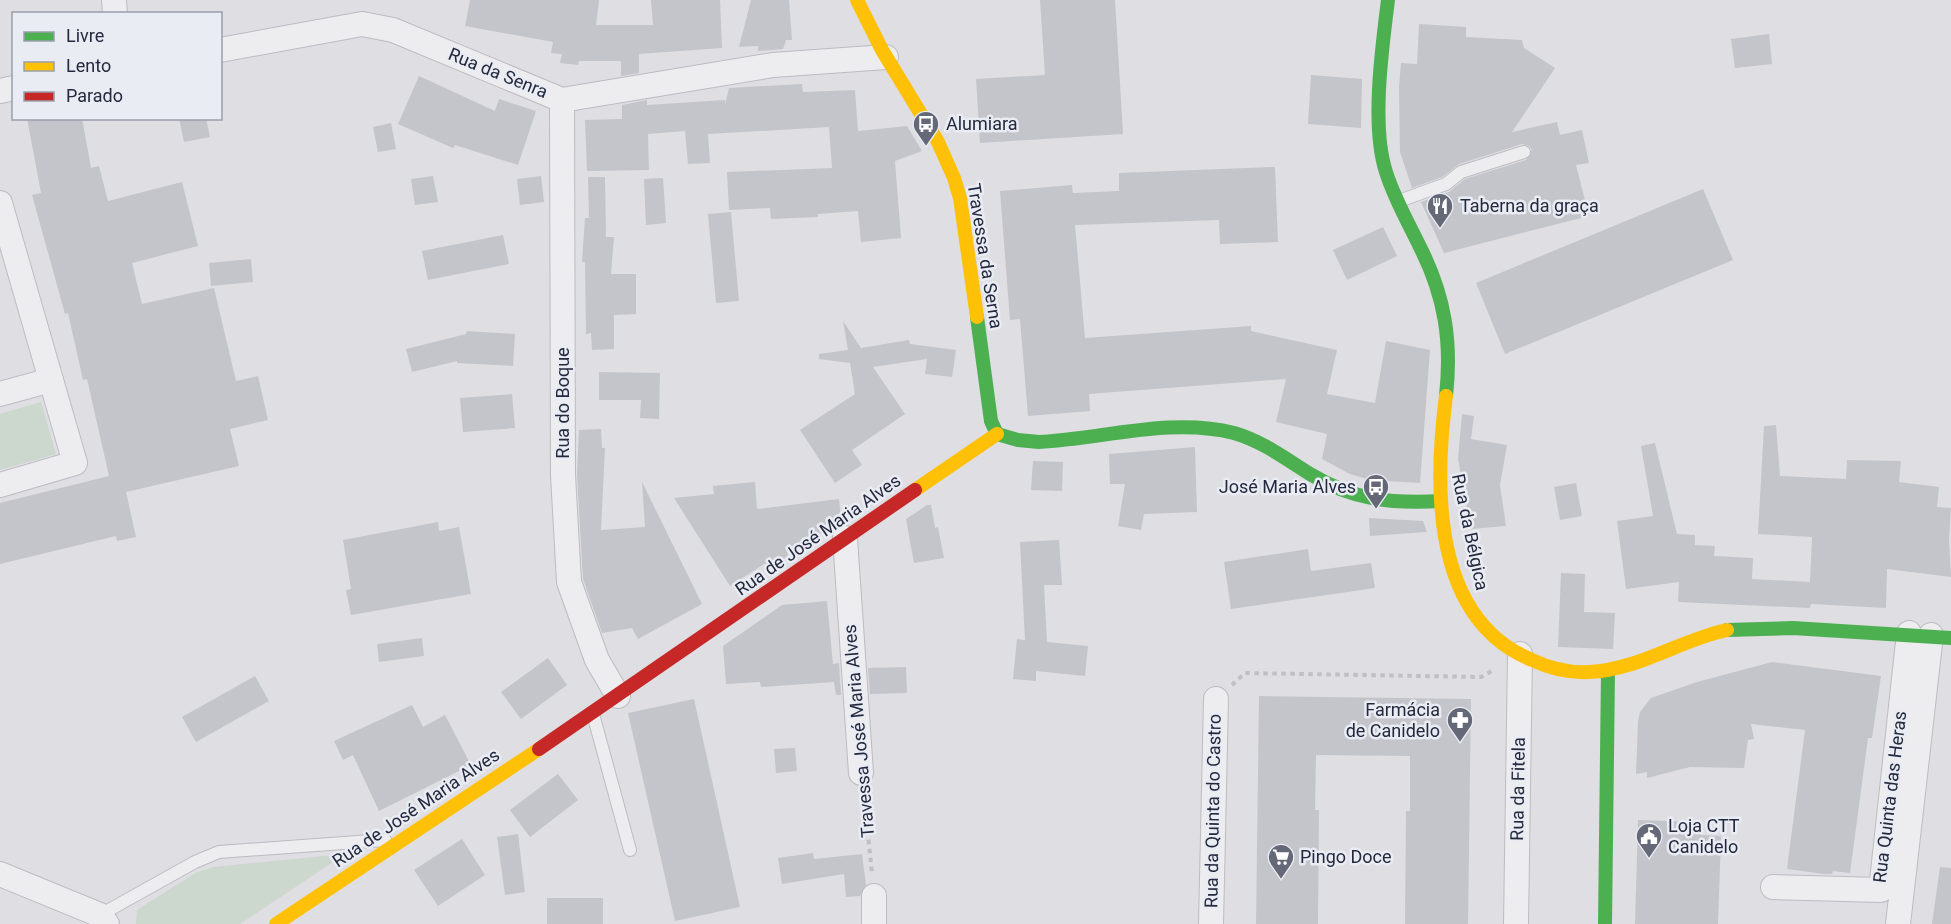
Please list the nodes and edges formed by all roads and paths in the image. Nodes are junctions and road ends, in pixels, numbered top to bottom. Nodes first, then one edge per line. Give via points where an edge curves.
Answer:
1 (857, 0) edge
2 (1388, 0) edge
3 (222, 50) edge
4 (886, 57) junction
5 (562, 100) junction
6 (1524, 152) dead end
7 (1398, 201) junction
8 (0, 203) edge
9 (51, 380) junction
10 (0, 394) edge
11 (997, 434) junction
12 (0, 485) edge
13 (1441, 501) junction
14 (845, 538) junction
15 (1930, 636) edge
16 (1520, 654) junction
17 (1608, 671) junction
18 (618, 696) junction
19 (1216, 699) joint
20 (593, 712) junction
21 (861, 774) joint
22 (401, 839) junction
23 (630, 850) dead end
24 (0, 874) edge
25 (1773, 887) dead end
26 (874, 896) joint
27 (103, 920) edge
28 (276, 924) edge
29 (874, 924) edge
30 (1211, 924) edge
31 (1516, 924) edge
32 (1605, 924) edge
33 (1899, 924) edge

1 - 4 street, Travessa da Serna
2 - 7 street, Rua da Bélgica via 1380,135 1384,168
3 - 5 street, Rua da Senra via 362,24 393,30
4 - 5 street, Rua da Senra via 773,65
4 - 11 street, Travessa da Serna via 920,108 953,170
5 - 18 street, Rua do Boque via 563,475 569,582 597,660
6 - 7 lane via 1461,172 1446,184
7 - 13 street, Rua da Bélgica via 1436,279 1448,330 1438,450
8 - 9 street
9 - 10 street
9 - 12 street via 75,463
11 - 13 street via 1014,441 1052,441 1189,427 1223,430 1252,440 1343,492 1375,500
11 - 14 street, Rua de José Maria Alves
13 - 16 street, Rua da Bélgica via 1461,592 1491,635
14 - 18 street, Rua de José Maria Alves
14 - 21 street, Travessa José Maria Alves
15 - 17 street, Rua da Bélgica via 1763,627 1726,630
15 - 25 street, Rua Quinta das Heras via 1881,890
15 - 33 street, Rua Quinta das Heras
16 - 17 street, Rua da Bélgica via 1545,667 1572,672
16 - 19 path via 1481,677 1245,673
16 - 31 street, Rua da Fitela
17 - 32 street
18 - 20 street, Rua de José Maria Alves
19 - 30 street, Rua da Quinta do Castro
20 - 22 street, Rua de José Maria Alves
20 - 23 lane
21 - 26 path, Travessa José Maria Alves
22 - 27 lane via 219,852 195,862
22 - 28 street, Rua de José Maria Alves
24 - 27 street
26 - 29 street

